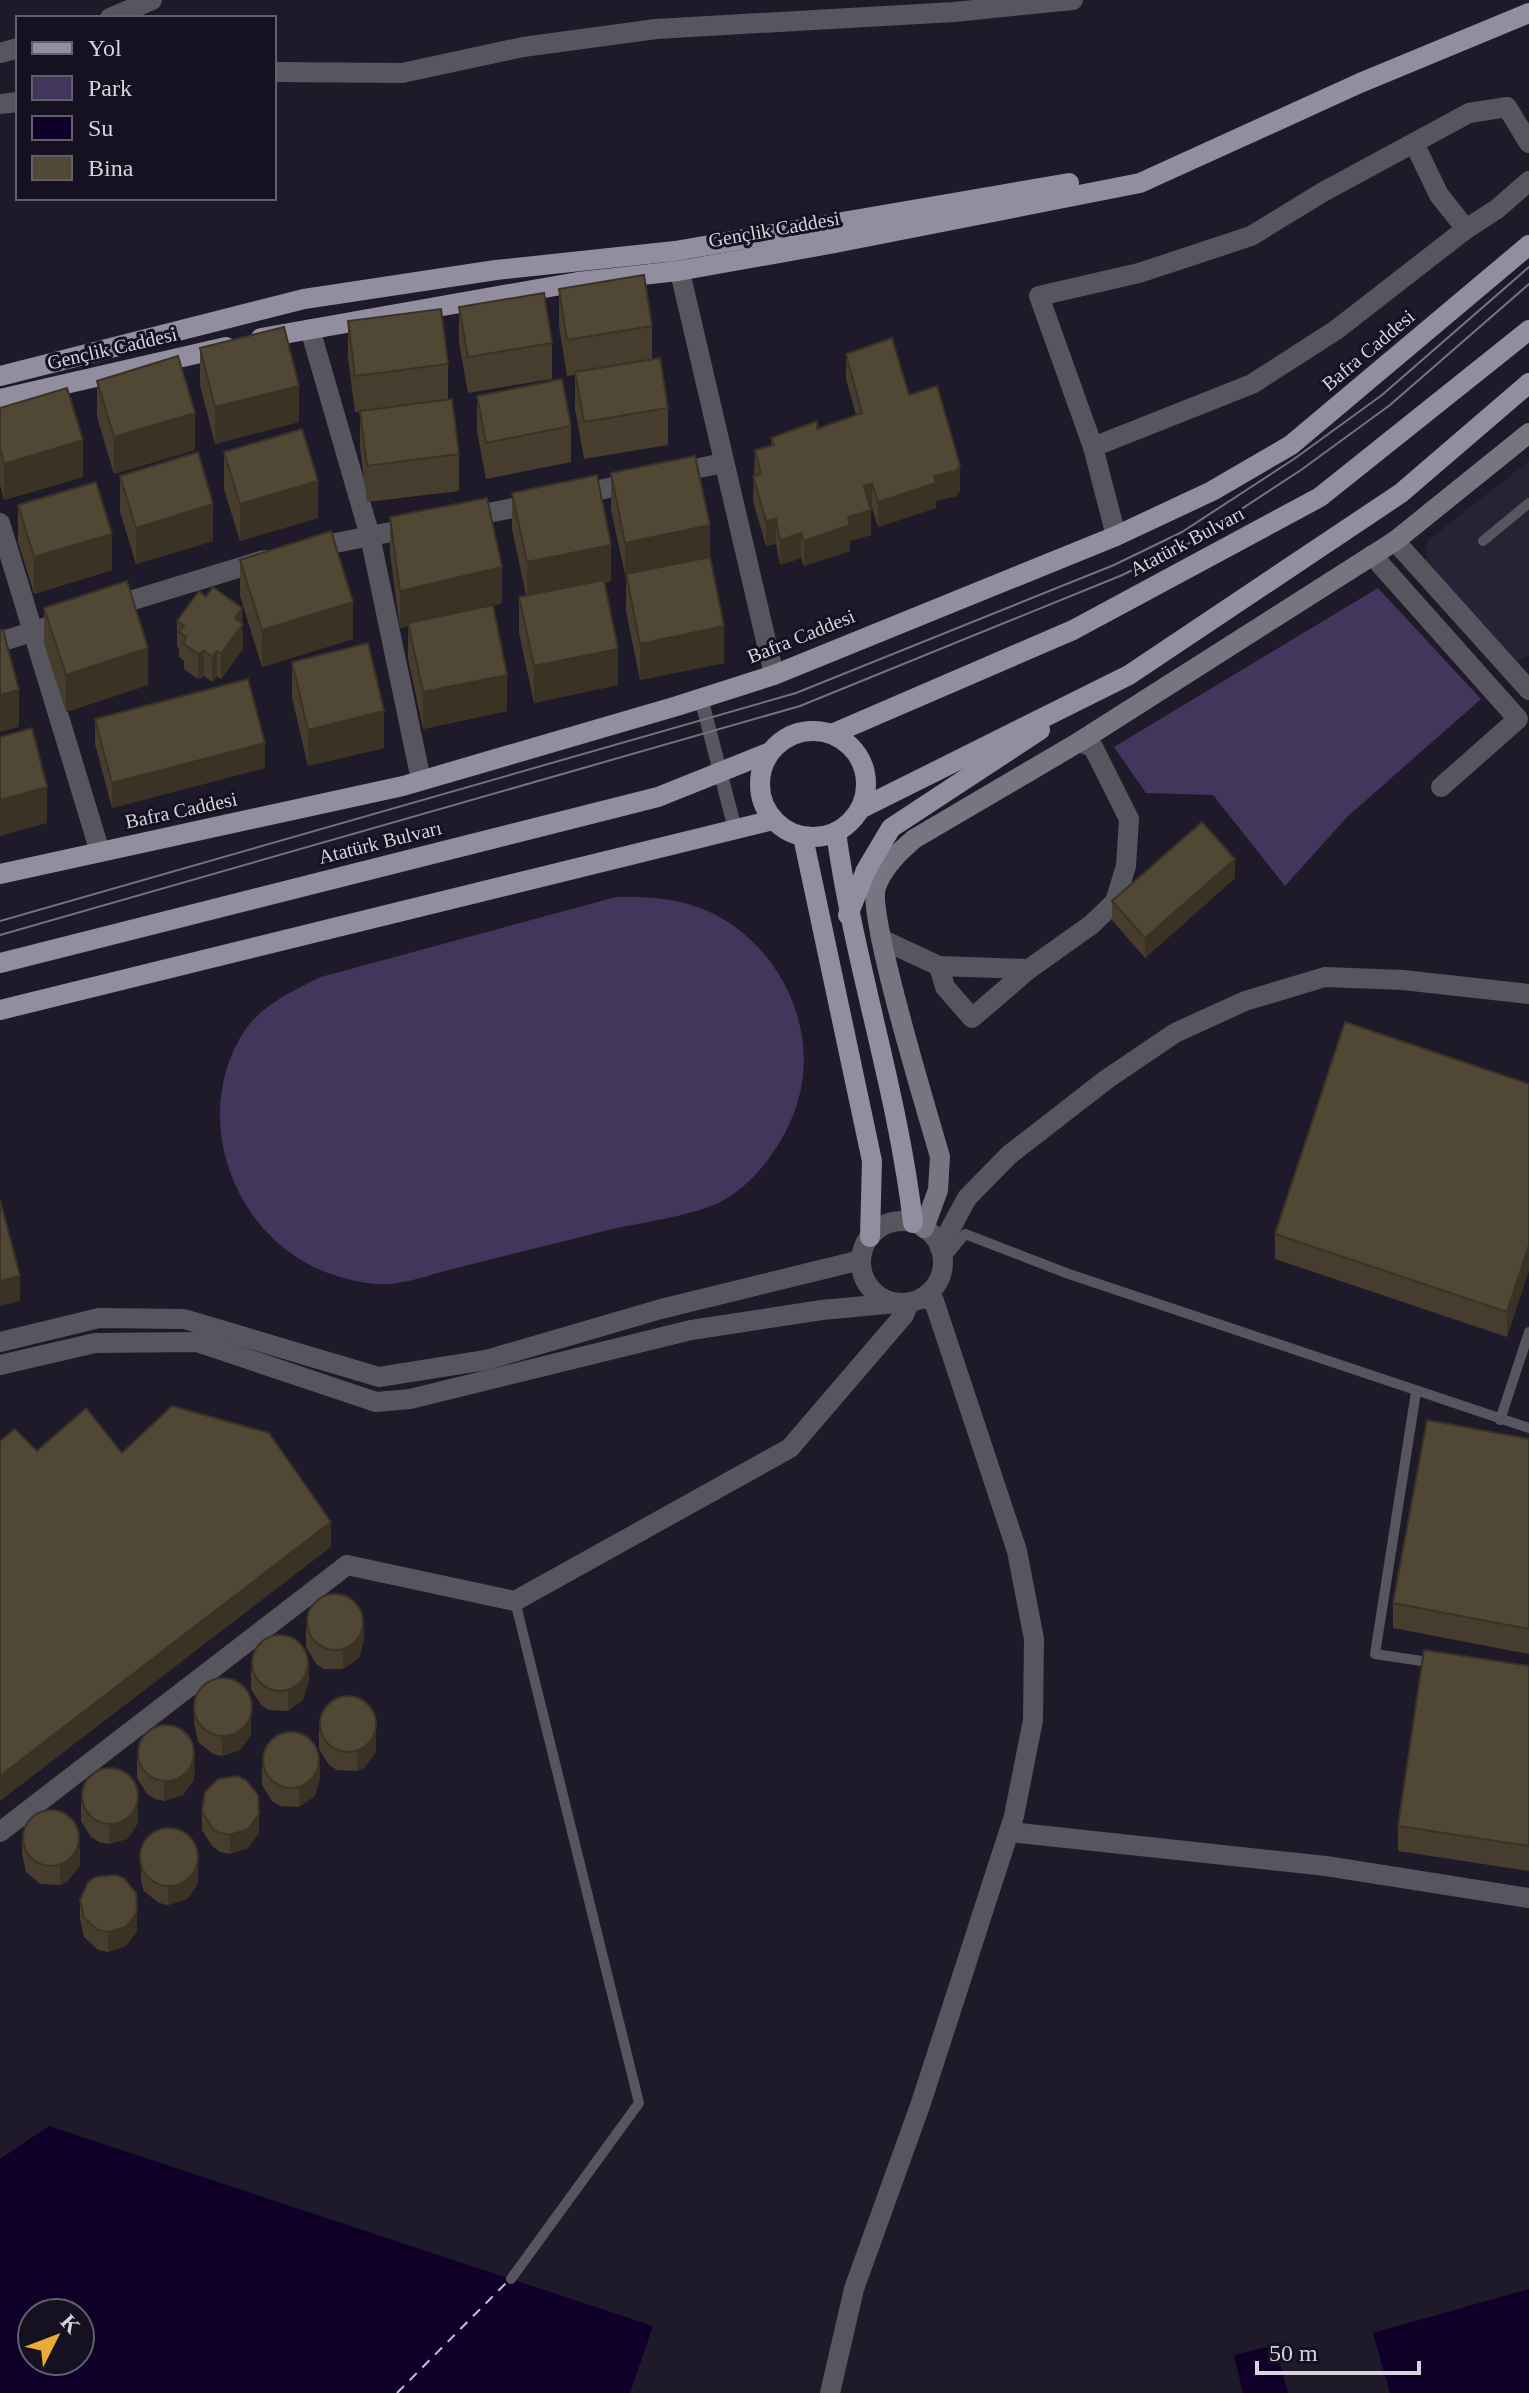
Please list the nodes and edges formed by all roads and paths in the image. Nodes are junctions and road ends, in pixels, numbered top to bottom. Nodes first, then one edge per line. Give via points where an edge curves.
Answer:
1 (152, 0) edge
2 (1073, 0) edge
3 (1529, 2) edge
4 (1529, 13) edge
5 (115, 16) edge
6 (276, 72) edge
7 (1414, 143) junction
8 (1529, 143) edge
9 (1529, 181) edge
10 (1466, 229) junction
11 (1529, 245) edge
12 (677, 261) junction
13 (310, 329) junction
14 (1529, 330) edge
15 (0, 376) edge
16 (1529, 383) edge
17 (0, 399) edge
18 (1529, 433) edge
19 (1093, 447) junction
20 (723, 463) junction
21 (1529, 503) edge
22 (0, 523) edge
23 (370, 536) junction
24 (1116, 536) junction
25 (1395, 541) junction
26 (1483, 541) dead end
27 (1372, 555) junction
28 (31, 631) junction
29 (0, 642) edge
30 (774, 675) junction
31 (1129, 675) junction
32 (1529, 690) edge
33 (701, 698) junction
34 (1523, 714) edge
35 (832, 734) junction
36 (1079, 742) junction
37 (768, 753) junction
38 (721, 772) junction
39 (421, 780) junction
40 (1441, 787) dead end
41 (860, 809) junction
42 (773, 820) junction
43 (735, 829) junction
44 (836, 832) junction
45 (803, 837) junction
46 (100, 852) junction
47 (0, 874) edge
48 (848, 915) junction
49 (881, 939) junction
50 (0, 963) edge
51 (939, 966) junction
52 (1029, 969) junction
53 (1529, 994) edge
54 (0, 1010) edge
55 (918, 1225) junction
56 (870, 1237) junction
57 (942, 1254) junction
58 (861, 1260) junction
59 (909, 1301) junction
60 (1529, 1332) edge
61 (0, 1342) edge
62 (0, 1365) edge
63 (1416, 1392) junction
64 (1500, 1420) junction
65 (1529, 1428) edge
66 (515, 1601) junction
67 (1452, 1666) edge
68 (0, 1832) edge
69 (1010, 1832) junction
70 (1529, 1898) edge
71 (511, 2279) dead end
72 (830, 2393) edge

1 - 5 street
2 - 6 street via 656,29 523,47 402,73
3 - 12 main road, Gençlik Caddesi via 1285,102 1133,172
4 - 12 main road, Gençlik Caddesi via 1140,183
7 - 8 street via 1469,113 1507,107
7 - 10 street via 1439,195
7 - 19 street via 1251,236 1139,273 1039,296
9 - 10 street
10 - 19 street via 1336,330 1252,384
11 - 24 main road, Bafra Caddesi via 1291,445 1212,491
12 - 13 main road, Gençlik Caddesi
12 - 15 main road, Gençlik Caddesi via 496,270 304,299
12 - 20 street
13 - 17 main road, Gençlik Caddesi
13 - 23 street
14 - 35 main road, Atatürk Bulvarı via 1320,497 1073,630
16 - 31 main road via 1401,493
18 - 25 main road
19 - 24 street
20 - 23 street
20 - 30 street
21 - 26 lane
22 - 28 street
23 - 28 street via 282,554
23 - 39 street
24 - 30 main road, Bafra Caddesi
25 - 27 main road
25 - 32 street
27 - 34 street
27 - 36 main road
28 - 29 street
28 - 46 street
30 - 33 main road, Bafra Caddesi
31 - 41 main road
31 - 48 main road via 891,828
33 - 38 street
33 - 39 main road, Bafra Caddesi
34 - 40 street
35 - 37 main road, Atatürk Bulvarı via 797,732
35 - 41 main road via 848,743 862,765 866,792
36 - 49 main road via 914,839 894,857 875,889
36 - 52 street via 1093,747 1129,819 1126,866 1115,902
37 - 38 main road, Atatürk Bulvarı
37 - 42 main road via 759,787
38 - 43 street
38 - 50 main road, Atatürk Bulvarı via 658,797
39 - 46 main road, Bafra Caddesi
41 - 44 main road
42 - 43 main road
42 - 45 main road
43 - 54 main road
44 - 45 main road
44 - 48 main road
45 - 56 main road via 872,1161
46 - 47 main road, Bafra Caddesi
48 - 55 main road
49 - 51 street
49 - 55 main road via 940,1157 938,1190
51 - 52 street
51 - 52 street via 945,987 972,1018
53 - 57 street via 1325,977 1245,1001 1175,1033 1009,1155 967,1198
55 - 56 street via 889,1223
55 - 57 street
56 - 58 street
57 - 59 street via 933,1289
57 - 63 lane via 965,1234
58 - 59 street via 875,1293
58 - 61 street via 661,1309 486,1360 379,1377 184,1319 99,1318
59 - 62 street via 691,1330 410,1399 376,1402 197,1342 95,1343
59 - 66 street via 904,1315 790,1448
59 - 69 street via 934,1301 1017,1551 1034,1639 1033,1720
60 - 64 lane
63 - 64 lane
63 - 67 lane via 1375,1654
64 - 65 lane
66 - 68 street via 347,1565
66 - 71 lane via 639,2103
69 - 70 street via 1326,1866
69 - 72 street via 854,2289

